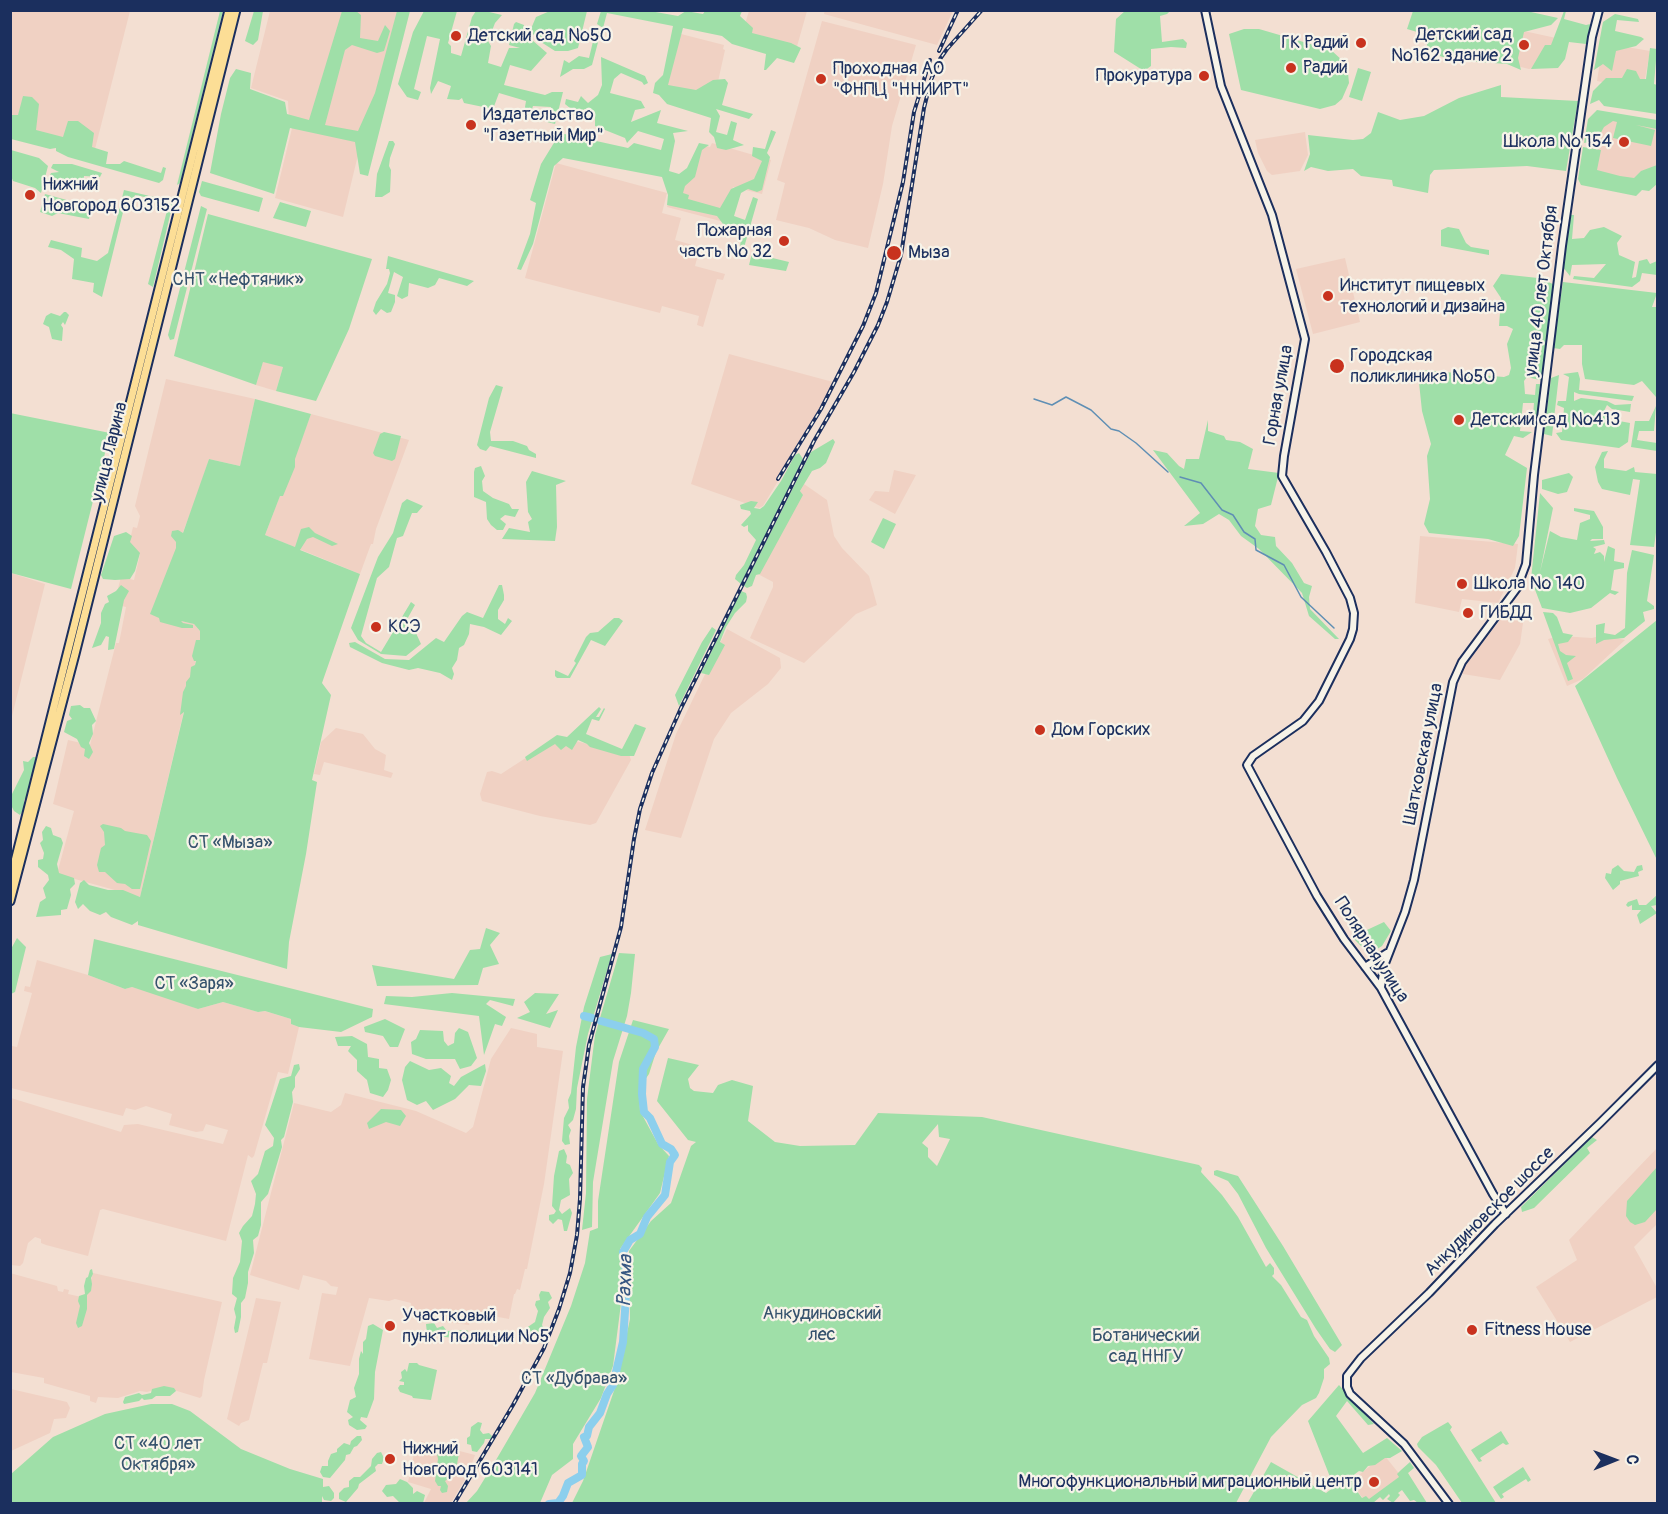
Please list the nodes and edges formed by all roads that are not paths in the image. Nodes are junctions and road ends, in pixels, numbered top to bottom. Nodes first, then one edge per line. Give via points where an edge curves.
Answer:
1 (229, 10) edge
2 (236, 10) edge
3 (1205, 10) edge
4 (1599, 10) edge
5 (1523, 577) joint
6 (1247, 765) joint
7 (10, 881) edge
8 (10, 901) edge
9 (1389, 952) junction
10 (1365, 967) junction
11 (1381, 988) junction
12 (1658, 1065) edge
13 (1506, 1214) junction
14 (1449, 1503) edge

1 - 7 main road, улица Ларина
2 - 8 main road, улица Ларина
3 - 6 main road, Горная улица via 1225,97 1272,215 1305,339 1282,476 1326,552 1354,614 1350,639 1319,701 1294,728 1253,756
4 - 5 main road, улица 40 лет Октября via 1567,203
5 - 9 main road, Шатковская улица via 1452,682 1414,880
6 - 10 main road, Полярная улица via 1317,896
9 - 10 main road
9 - 11 main road
10 - 11 main road, Полярная улица
11 - 13 main road, Полярная улица
12 - 13 main road, Анкудиновское шоссе
13 - 14 main road, Анкудиновское шоссе via 1361,1358 1346,1382 1350,1394 1404,1444

